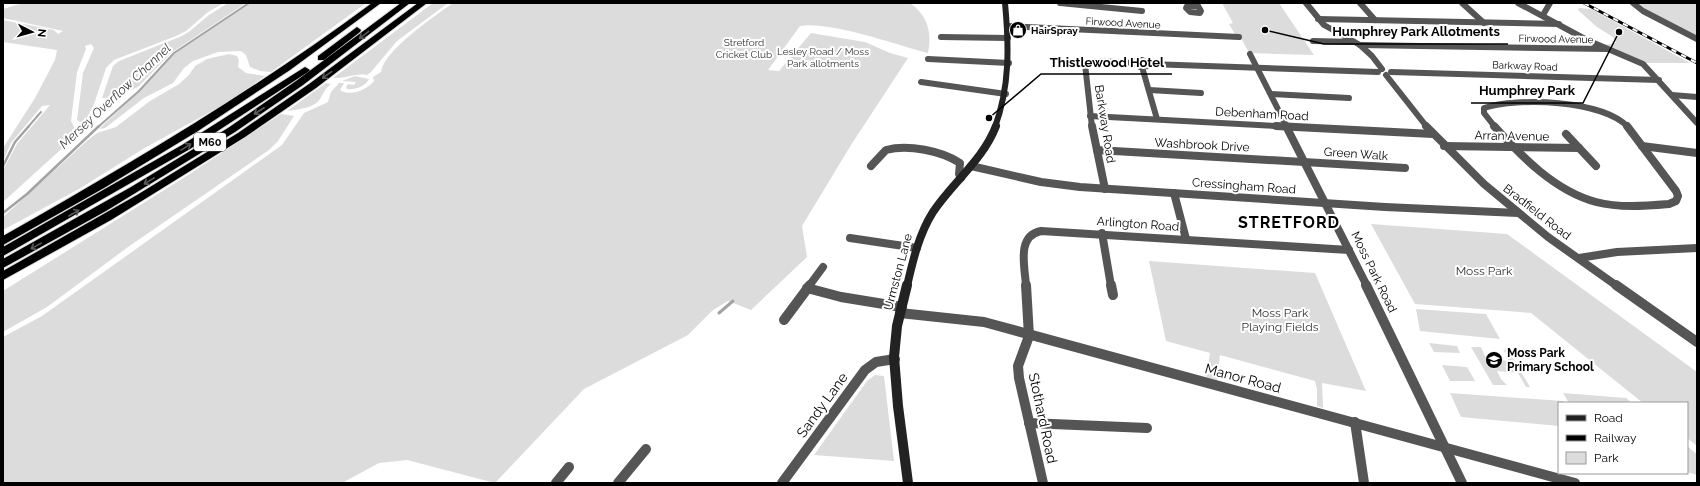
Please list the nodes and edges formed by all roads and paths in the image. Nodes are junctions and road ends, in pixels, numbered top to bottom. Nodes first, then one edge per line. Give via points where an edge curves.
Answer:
1 (377, 3) edge
2 (392, 3) edge
3 (406, 3) edge
4 (423, 3) edge
5 (427, 3) edge
6 (1005, 3) edge
7 (1060, 3) edge
8 (1306, 3) edge
9 (1360, 3) edge
10 (1462, 3) edge
11 (1518, 3) edge
12 (1550, 3) edge
13 (1633, 3) edge
14 (1543, 15) junction
15 (1144, 17) dead end
16 (1318, 19) junction
17 (1374, 20) junction
18 (1484, 23) junction
19 (1559, 24) junction
20 (1008, 26) junction
21 (381, 35) junction
22 (941, 37) dead end
23 (1239, 37) dead end
24 (1697, 39) edge
25 (1008, 41) junction
26 (1313, 41) dead end
27 (1354, 42) junction
28 (1360, 45) junction
29 (1607, 49) junction
30 (1250, 54) dead end
31 (928, 59) dead end
32 (1009, 63) junction
33 (1145, 65) junction
34 (1256, 67) junction
35 (1384, 72) junction
36 (1659, 80) junction
37 (921, 82) dead end
38 (1149, 90) junction
39 (1200, 92) dead end
40 (1006, 94) junction
41 (1271, 94) junction
42 (1672, 94) junction
43 (1697, 97) edge
44 (1349, 98) dead end
45 (1090, 116) junction
46 (1157, 119) junction
47 (1697, 123) edge
48 (1287, 127) junction
49 (1433, 134) junction
50 (1566, 134) dead end
51 (1444, 146) junction
52 (1514, 146) junction
53 (1642, 146) junction
54 (1579, 148) junction
55 (1096, 150) junction
56 (1697, 153) edge
57 (1305, 162) junction
58 (871, 166) dead end
59 (972, 166) junction
60 (1596, 166) dead end
61 (1405, 168) dead end
62 (961, 178) junction
63 (1105, 189) junction
64 (1174, 193) junction
65 (76, 200) junction
66 (1326, 203) junction
67 (1518, 213) junction
68 (1102, 233) junction
69 (75, 237) junction
70 (3, 238) edge
71 (850, 238) dead end
72 (1186, 239) junction
73 (3, 242) edge
74 (917, 248) junction
75 (1697, 248) edge
76 (1349, 250) junction
77 (3, 252) edge
78 (1579, 258) junction
79 (3, 264) edge
80 (823, 267) dead end
81 (3, 276) edge
82 (3, 282) edge
83 (807, 288) junction
84 (1113, 295) dead end
85 (901, 310) junction
86 (784, 320) dead end
87 (1030, 336) junction
88 (1697, 342) edge
89 (895, 359) junction
90 (1355, 422) junction
91 (1029, 423) junction
92 (1147, 428) dead end
93 (1444, 448) junction
94 (646, 449) dead end
95 (569, 467) dead end
96 (556, 483) edge
97 (618, 483) edge
98 (782, 483) edge
99 (908, 483) edge
100 (1043, 483) edge
101 (1364, 483) edge
102 (1462, 483) edge
103 (1575, 483) edge

1 - 65 highway, M60 via 259,89
77 -> 2 highway, M60 via 117,188 248,107 305,70
3 -> 79 highway, M60 via 339,55 261,110 127,194
4 - 21 highway, M60
5 - 21 highway, M60
6 - 20 main road, Urmston Lane
7 - 15 street via 1142,9
8 - 16 street, Bradfield Road
9 - 17 street
10 - 18 street
11 - 14 street
12 - 14 street
13 - 24 street via 1642,11
14 - 19 street
16 - 17 street
16 - 27 street, Bradfield Road via 1329,29
17 - 18 street
18 - 19 street
19 - 29 street
20 - 23 street, Firwood Avenue
20 - 25 main road, Urmston Lane
21 -> 69 highway, M60 via 263,121
22 - 25 street
25 - 32 main road, Urmston Lane
26 - 27 street
27 - 28 street, Bradfield Road
28 - 29 street, Firwood Avenue
28 - 35 street, Bradfield Road
29 - 36 street via 1643,64
30 - 34 street, Moss Park Road
31 - 32 street
32 - 40 main road, Urmston Lane
33 - 34 street, Barkway Road
33 - 38 street
33 - 45 street, Barkway Road via 1142,60 1134,63 1094,61 1085,64
34 - 35 street, Barkway Road
34 - 41 street, Moss Park Road
35 - 36 street, Barkway Road
35 - 49 street, Bradfield Road
36 - 42 street
37 - 40 street
38 - 39 street
38 - 46 street
40 - 59 main road, Urmston Lane via 992,136
41 - 44 street
41 - 48 street, Moss Park Road
42 - 43 street
42 - 47 street
45 - 46 street, Debenham Road
45 - 55 street, Barkway Road
46 - 48 street, Debenham Road
48 - 49 street, Debenham Road
48 - 57 street, Moss Park Road
49 - 51 street, Bradfield Road
50 - 54 street
51 - 52 street, Arran Avenue
51 - 67 street, Bradfield Road via 1465,168
52 - 53 street via 1484,113 1484,108 1506,103 1575,105 1596,109 1621,120
52 - 53 street via 1558,184 1584,199 1615,205 1659,205 1676,201 1676,191
52 - 54 street, Arran Avenue
53 - 56 street
54 - 60 street
55 - 57 street, Washbrook Drive
55 - 63 street, Barkway Road
57 - 61 street, Green Walk
57 - 66 street, Moss Park Road
58 - 62 street via 886,150 897,147 950,157 960,163
59 - 62 main road, Urmston Lane
59 - 63 street, Cressingham Road via 1041,182
62 - 74 main road, Urmston Lane via 932,214
63 - 64 street, Cressingham Road
64 - 66 street, Cressingham Road
64 - 72 street
65 - 70 highway, M60
65 - 73 highway, M60
66 - 67 street, Cressingham Road
66 - 76 street, Moss Park Road
67 - 78 street, Bradfield Road
68 - 72 street, Arlington Road
68 - 84 street
68 - 87 street, Arlington Road via 1042,230 1026,238 1024,246
69 - 81 highway, M60
69 - 82 highway, M60
71 - 74 street
72 - 76 street, Arlington Road
74 - 85 main road, Urmston Lane
75 - 78 street via 1636,250
76 - 93 street, Moss Park Road
78 - 88 street, Bradfield Road
80 - 83 street
83 - 85 street, Manor Road
83 - 86 street
85 - 87 street, Manor Road via 973,320
85 - 89 main road, Urmston Lane via 895,342
87 - 90 street, Manor Road
87 - 91 street, Stothard Road via 1018,366
89 - 98 street, Sandy Lane via 876,362 865,370
89 - 99 main road, Urmston Lane
90 - 93 street, Manor Road
90 - 101 street
91 - 92 street
91 - 100 street, Stothard Road
93 - 102 street, Moss Park Road
93 - 103 street, Manor Road
94 - 97 street
95 - 96 street

